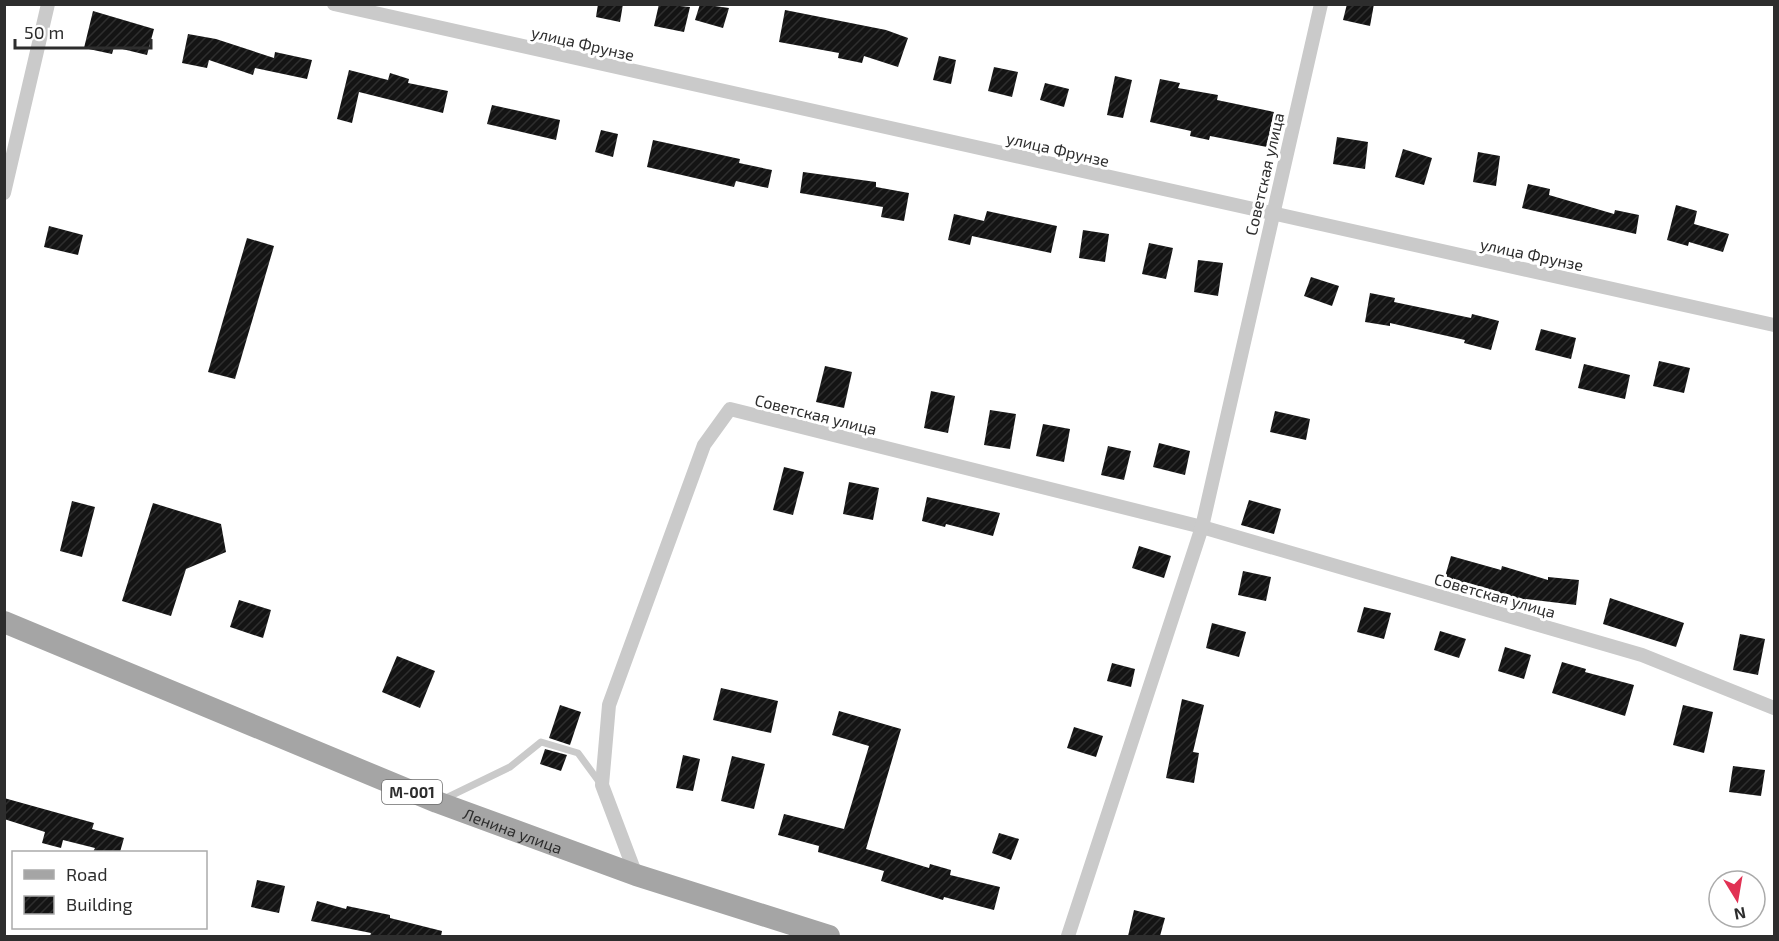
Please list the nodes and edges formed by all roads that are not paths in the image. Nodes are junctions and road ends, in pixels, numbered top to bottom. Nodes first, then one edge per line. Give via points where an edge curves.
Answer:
1 (48, 4) edge
2 (334, 4) edge
3 (1321, 4) edge
4 (4, 193) edge
5 (1271, 214) junction
6 (1774, 325) edge
7 (1202, 527) junction
8 (4, 622) edge
9 (1774, 708) edge
10 (602, 785) junction
11 (437, 802) junction
12 (636, 875) junction
13 (829, 936) edge
14 (1068, 936) edge

1 - 4 street
2 - 5 street, улица Фрунзе
3 - 5 street, Советская улица
5 - 6 street, улица Фрунзе
5 - 7 street, Советская улица
7 - 9 street, Советская улица via 1642,655
7 - 10 street, Советская улица via 730,409 704,445 609,705
7 - 14 street, Советская улица
8 - 11 main road, Ленина улица / М-001
10 - 11 lane via 578,753 541,741 510,767
10 - 12 street, Советская улица
11 - 12 main road, Ленина улица / М-001
12 - 13 main road, Ленина улица / М-001

